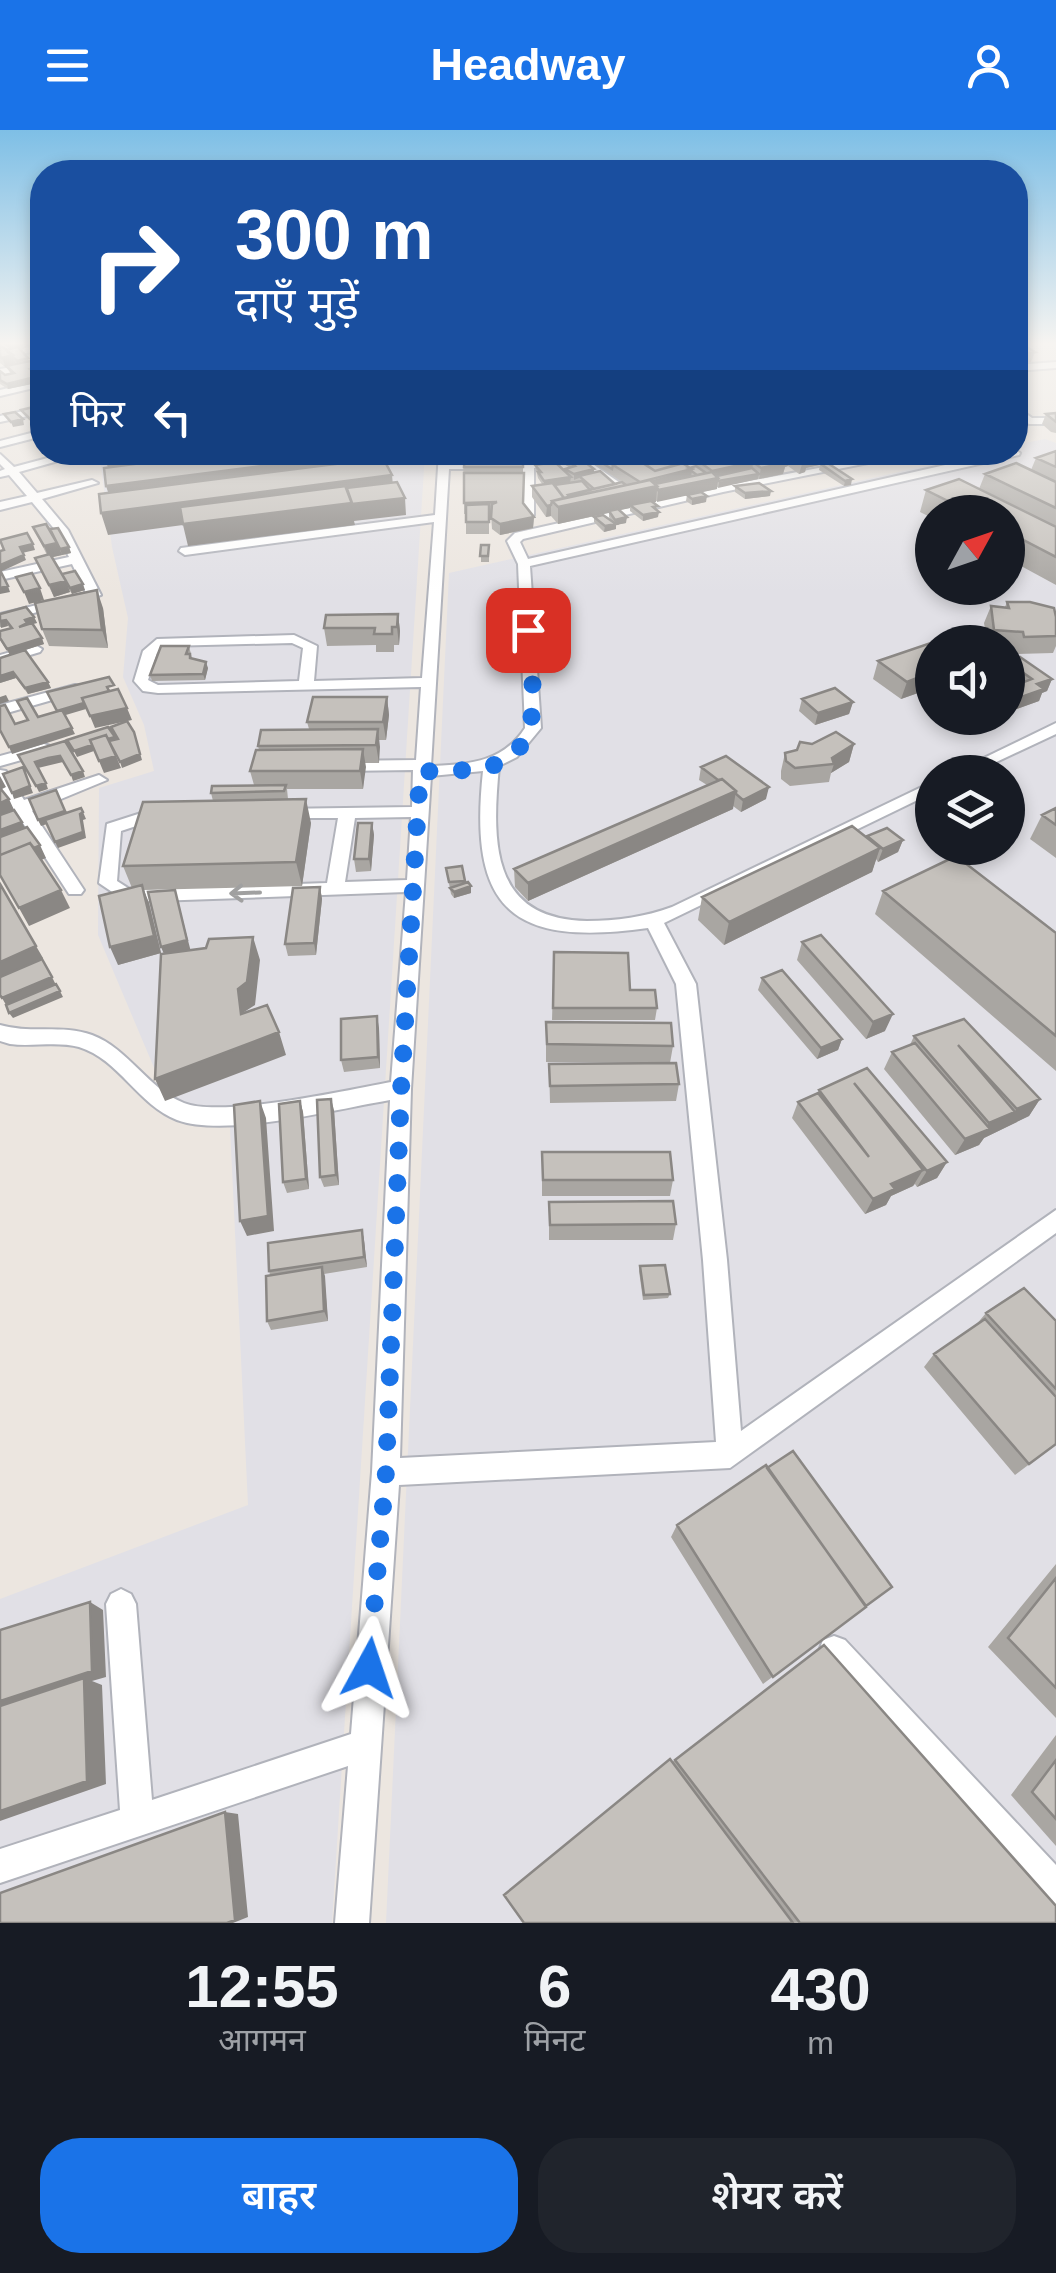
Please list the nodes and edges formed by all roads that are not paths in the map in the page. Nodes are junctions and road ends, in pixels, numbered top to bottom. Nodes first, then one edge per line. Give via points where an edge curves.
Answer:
1 (30, 436) edge
2 (0, 444) edge
3 (0, 457) edge
4 (34, 465) edge
5 (443, 465) edge
6 (527, 465) edge
7 (588, 465) edge
8 (673, 465) edge
9 (856, 465) edge
10 (961, 465) edge
11 (698, 467) edge
12 (848, 467) junction
13 (681, 470) junction
14 (6, 472) edge
15 (819, 472) junction
16 (766, 481) junction
17 (92, 483) dead end
18 (876, 484) junction
19 (723, 489) junction
20 (842, 491) junction
21 (35, 497) junction
22 (794, 501) junction
23 (0, 506) edge
24 (752, 511) junction
25 (528, 515) edge
26 (439, 518) junction
27 (62, 530) junction
28 (46, 533) edge
29 (185, 552) dead end
30 (76, 558) junction
31 (524, 564) junction
32 (0, 576) edge
33 (0, 618) edge
34 (34, 649) edge
35 (0, 660) edge
36 (426, 682) junction
37 (89, 685) edge
38 (306, 686) junction
39 (0, 710) edge
40 (1056, 728) edge
41 (57, 745) edge
42 (0, 747) edge
43 (999, 755) edge
44 (0, 759) edge
45 (316, 766) edge
46 (491, 766) junction
47 (420, 769) junction
48 (0, 775) edge
49 (99, 780) dead end
50 (915, 795) edge
51 (178, 812) edge
52 (418, 812) junction
53 (272, 813) edge
54 (346, 813) junction
55 (22, 814) junction
56 (0, 823) edge
57 (413, 886) junction
58 (75, 890) dead end
59 (335, 890) junction
60 (653, 920) junction
61 (0, 1032) edge
62 (401, 1090) junction
63 (1056, 1220) edge
64 (730, 1456) junction
65 (386, 1472) junction
66 (121, 1604) dead end
67 (834, 1651) edge
68 (362, 1746) junction
69 (137, 1820) junction
70 (0, 1866) edge
71 (1056, 1889) edge
72 (352, 1923) edge

1 - 2 street
3 - 14 street
4 - 14 street
5 - 26 street
6 - 25 street
7 - 13 street via 635,498 698,483
8 - 13 street
9 - 12 street
10 - 18 street
11 - 13 street
12 - 15 street
12 - 18 street
14 - 21 street
15 - 16 street
15 - 20 street
16 - 19 street
16 - 22 street
17 - 21 street
18 - 20 street
19 - 24 street
19 - 31 street via 519,536 513,541
20 - 22 street
21 - 23 street
21 - 27 street
22 - 24 street
24 - 31 street
26 - 29 street
26 - 36 street
27 - 28 street
27 - 30 street
30 - 32 street
30 - 33 street via 94,595
31 - 46 street via 532,728 522,749
34 - 35 street
36 - 38 street
36 - 47 street
37 - 39 street
38 - 38 street via 158,689 140,681 150,652 162,642 294,639 310,646
40 - 43 street
41 - 44 street
42 - 44 street
45 - 47 street
46 - 47 street
46 - 60 street via 486,846 499,886 525,917 551,927
47 - 52 street
48 - 55 street
49 - 55 street via 26,805
50 - 60 street
59 -> 51 street via 142,896 115,890 108,883 113,828
52 - 54 street
52 - 57 street
53 - 54 street
54 - 59 street
55 - 56 street
55 - 58 street
57 - 59 street
57 - 62 street
60 - 64 street via 686,984
61 - 62 street via 11,1038 82,1039 122,1060 149,1093 185,1114 258,1113
62 - 65 street
63 - 64 street
64 - 65 street
65 - 68 street
66 - 69 street
67 - 71 street
68 - 69 street
68 - 72 street
69 - 70 street

